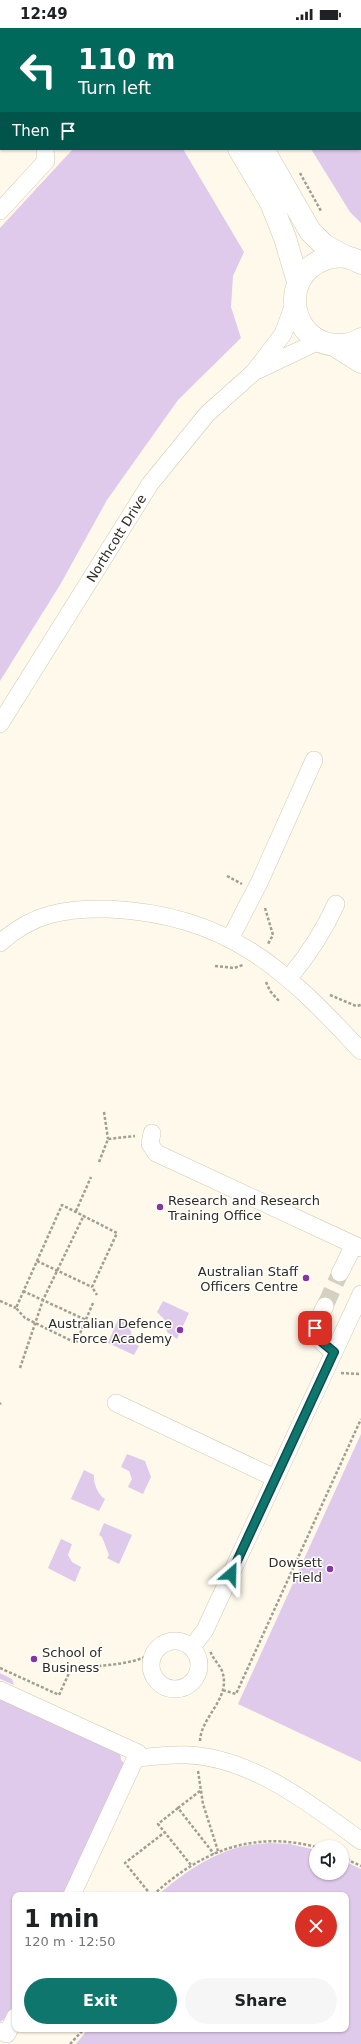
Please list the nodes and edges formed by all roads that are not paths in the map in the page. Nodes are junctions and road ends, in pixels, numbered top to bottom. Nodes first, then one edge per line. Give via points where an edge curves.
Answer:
1 (45, 150) edge
2 (240, 150) edge
3 (263, 150) edge
4 (0, 211) edge
5 (353, 260) edge
6 (298, 282) junction
7 (294, 304) junction
8 (361, 339) edge
9 (326, 343) junction
10 (361, 362) edge
11 (254, 372) junction
12 (1, 725) edge
13 (314, 760) dead end
14 (336, 904) dead end
15 (230, 939) junction
16 (0, 943) edge
17 (289, 978) junction
18 (360, 1046) edge
19 (144, 1135) road end
20 (357, 1246) edge
21 (340, 1273) tunnel mouth
22 (361, 1294) edge
23 (325, 1306) tunnel mouth
24 (334, 1352) junction
25 (116, 1403) dead end
26 (276, 1478) junction
27 (192, 1647) dead end
28 (0, 1690) edge
29 (136, 1758) junction
30 (361, 1841) edge
31 (73, 1892) edge
32 (12, 2023) edge
33 (0, 2031) edge

1 - 4 street via 46,160
2 - 6 main road via 271,203
3 - 5 main road via 310,231 324,245
5 - 6 main road via 331,257 318,262 306,270
6 - 7 main road
7 - 9 main road via 298,319 307,332
7 - 11 street, Northcott Drive via 284,334
8 - 9 main road via 347,345
9 - 10 main road
9 - 11 street, Northcott Drive
11 - 12 street, Northcott Drive via 207,414 150,484
13 - 15 street
14 - 17 street via 307,956
15 - 16 street via 206,927 153,913 73,909 43,915 24,924
15 - 17 street
17 - 18 street
19 - 20 street via 156,1153
20 - 21 street
22 - 24 street
23 - 24 street via 315,1328 315,1335
24 - 26 street
25 - 26 street
26 - 27 street via 205,1630
28 - 29 street via 138,1753
29 - 30 street via 187,1755 209,1758 248,1770 304,1799
29 - 31 street
32 - 33 street via 7,2034

